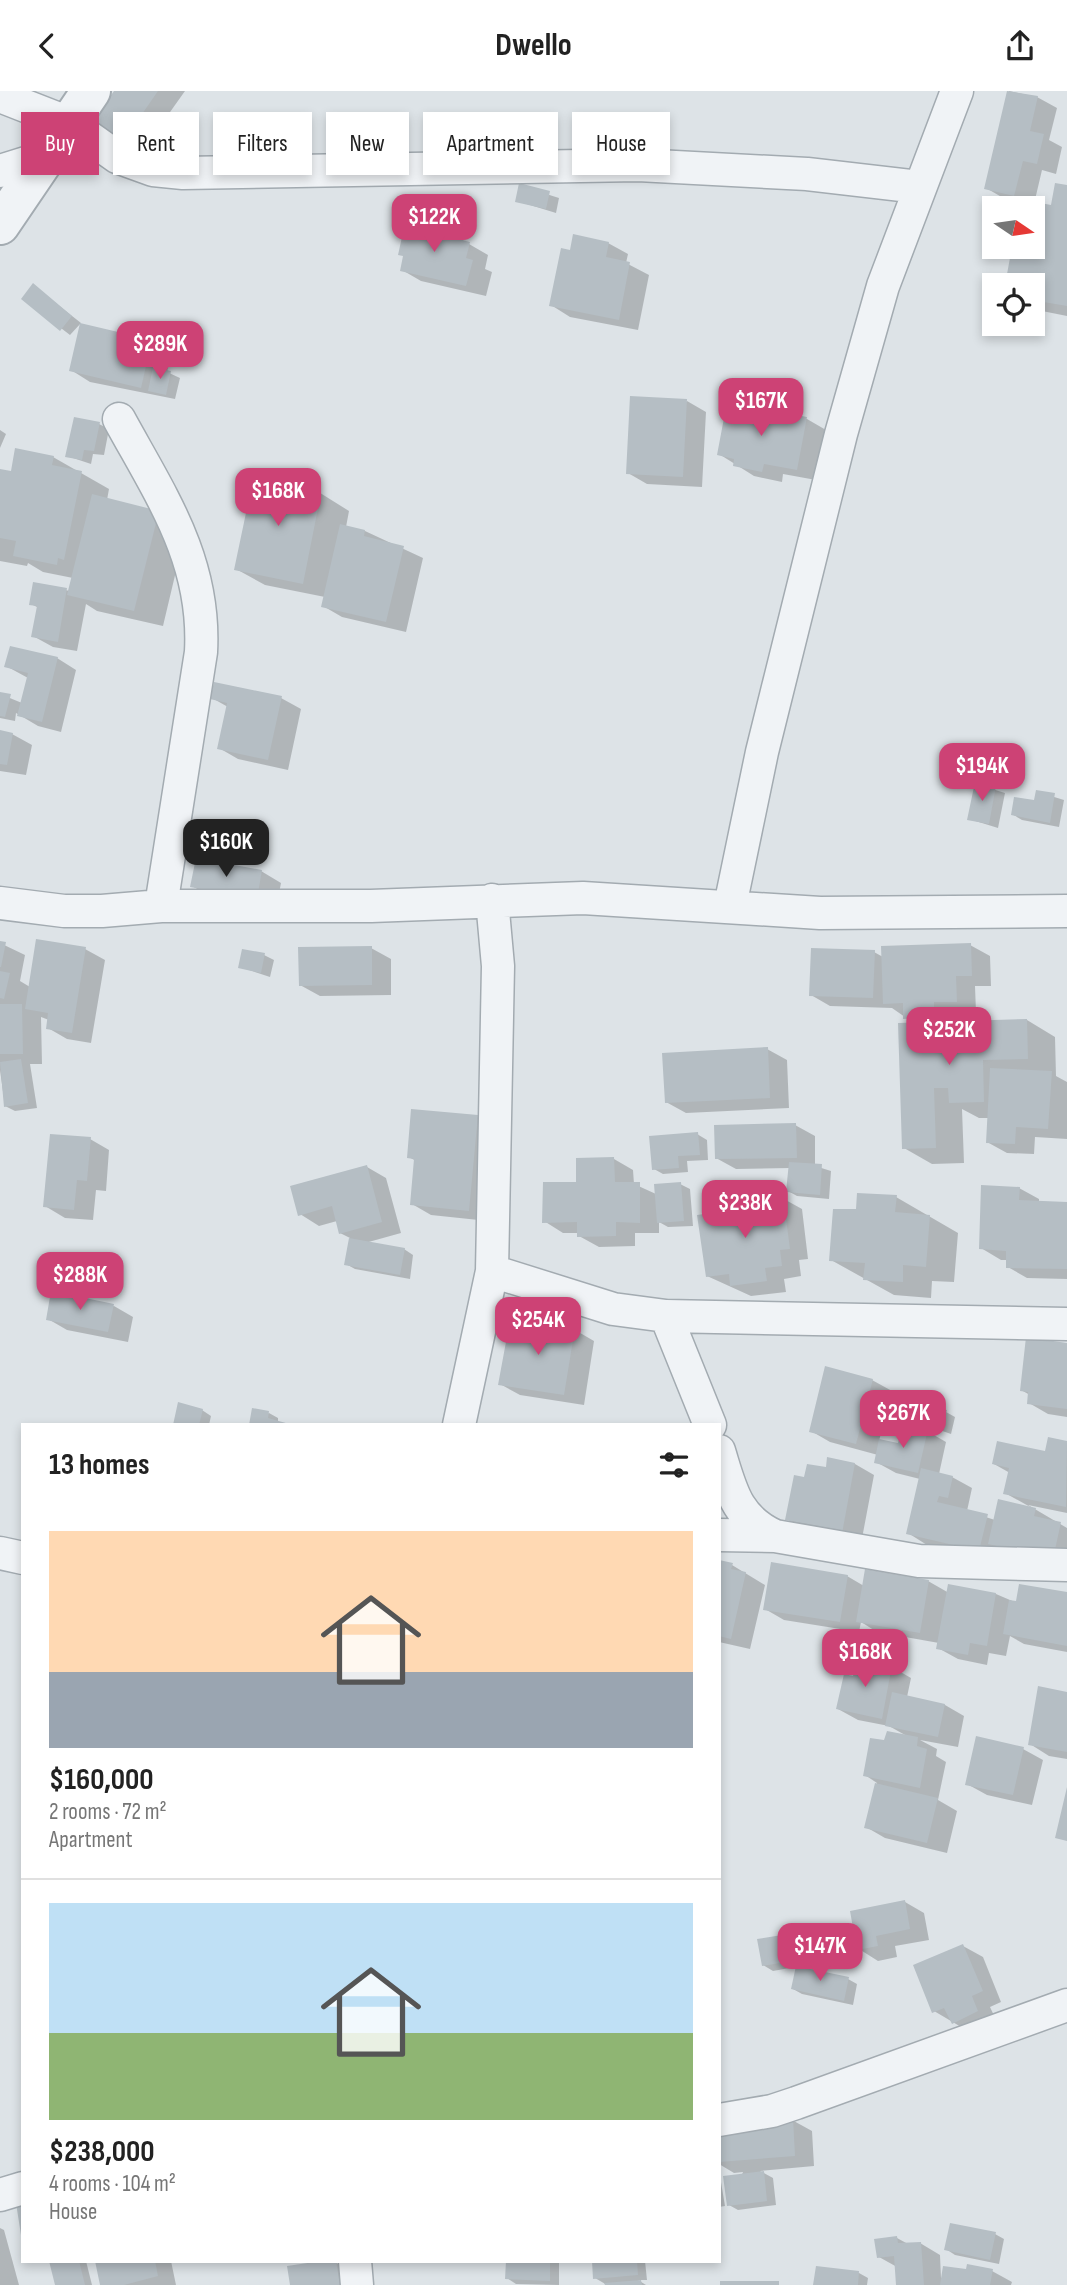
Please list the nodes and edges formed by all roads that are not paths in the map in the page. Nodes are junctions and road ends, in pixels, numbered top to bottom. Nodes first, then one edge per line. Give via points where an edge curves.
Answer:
1 (91, 91) edge
2 (957, 91) edge
3 (0, 96) edge
4 (41, 112) edge
5 (77, 112) edge
6 (99, 144) edge
7 (21, 164) edge
8 (0, 171) edge
9 (32, 175) edge
10 (919, 187) junction
11 (0, 225) edge
12 (119, 419) dead end
13 (492, 900) junction
14 (0, 904) edge
15 (160, 906) junction
16 (730, 906) junction
17 (1067, 911) edge
18 (492, 1271) junction
19 (666, 1316) junction
20 (1067, 1324) edge
21 (459, 1423) edge
22 (709, 1423) edge
23 (721, 1456) edge
24 (721, 1535) edge
25 (775, 1537) junction
26 (0, 1553) edge
27 (21, 1558) edge
28 (1067, 1565) edge
29 (1067, 2005) edge
30 (721, 2120) edge
31 (21, 2189) edge
32 (0, 2195) edge
33 (355, 2263) edge
34 (357, 2285) edge

1 - 5 street
2 - 10 street
3 - 4 street
6 - 10 street via 117,157 153,170 183,173 638,165 807,174
7 - 8 street
9 - 11 street
10 - 16 street via 883,286 841,435 762,752
12 - 15 street via 184,539 203,623
13 - 15 street via 371,906
13 - 16 street via 583,898
13 - 18 street via 498,966
14 - 15 street via 64,911
16 - 17 street via 888,914
18 - 19 street via 613,1309
18 - 21 street
19 - 20 street
19 - 22 street
23 - 25 street via 742,1514
24 - 25 street
25 - 28 street via 919,1561
26 - 27 street
29 - 30 street via 796,2103
31 - 32 street
33 - 34 street

